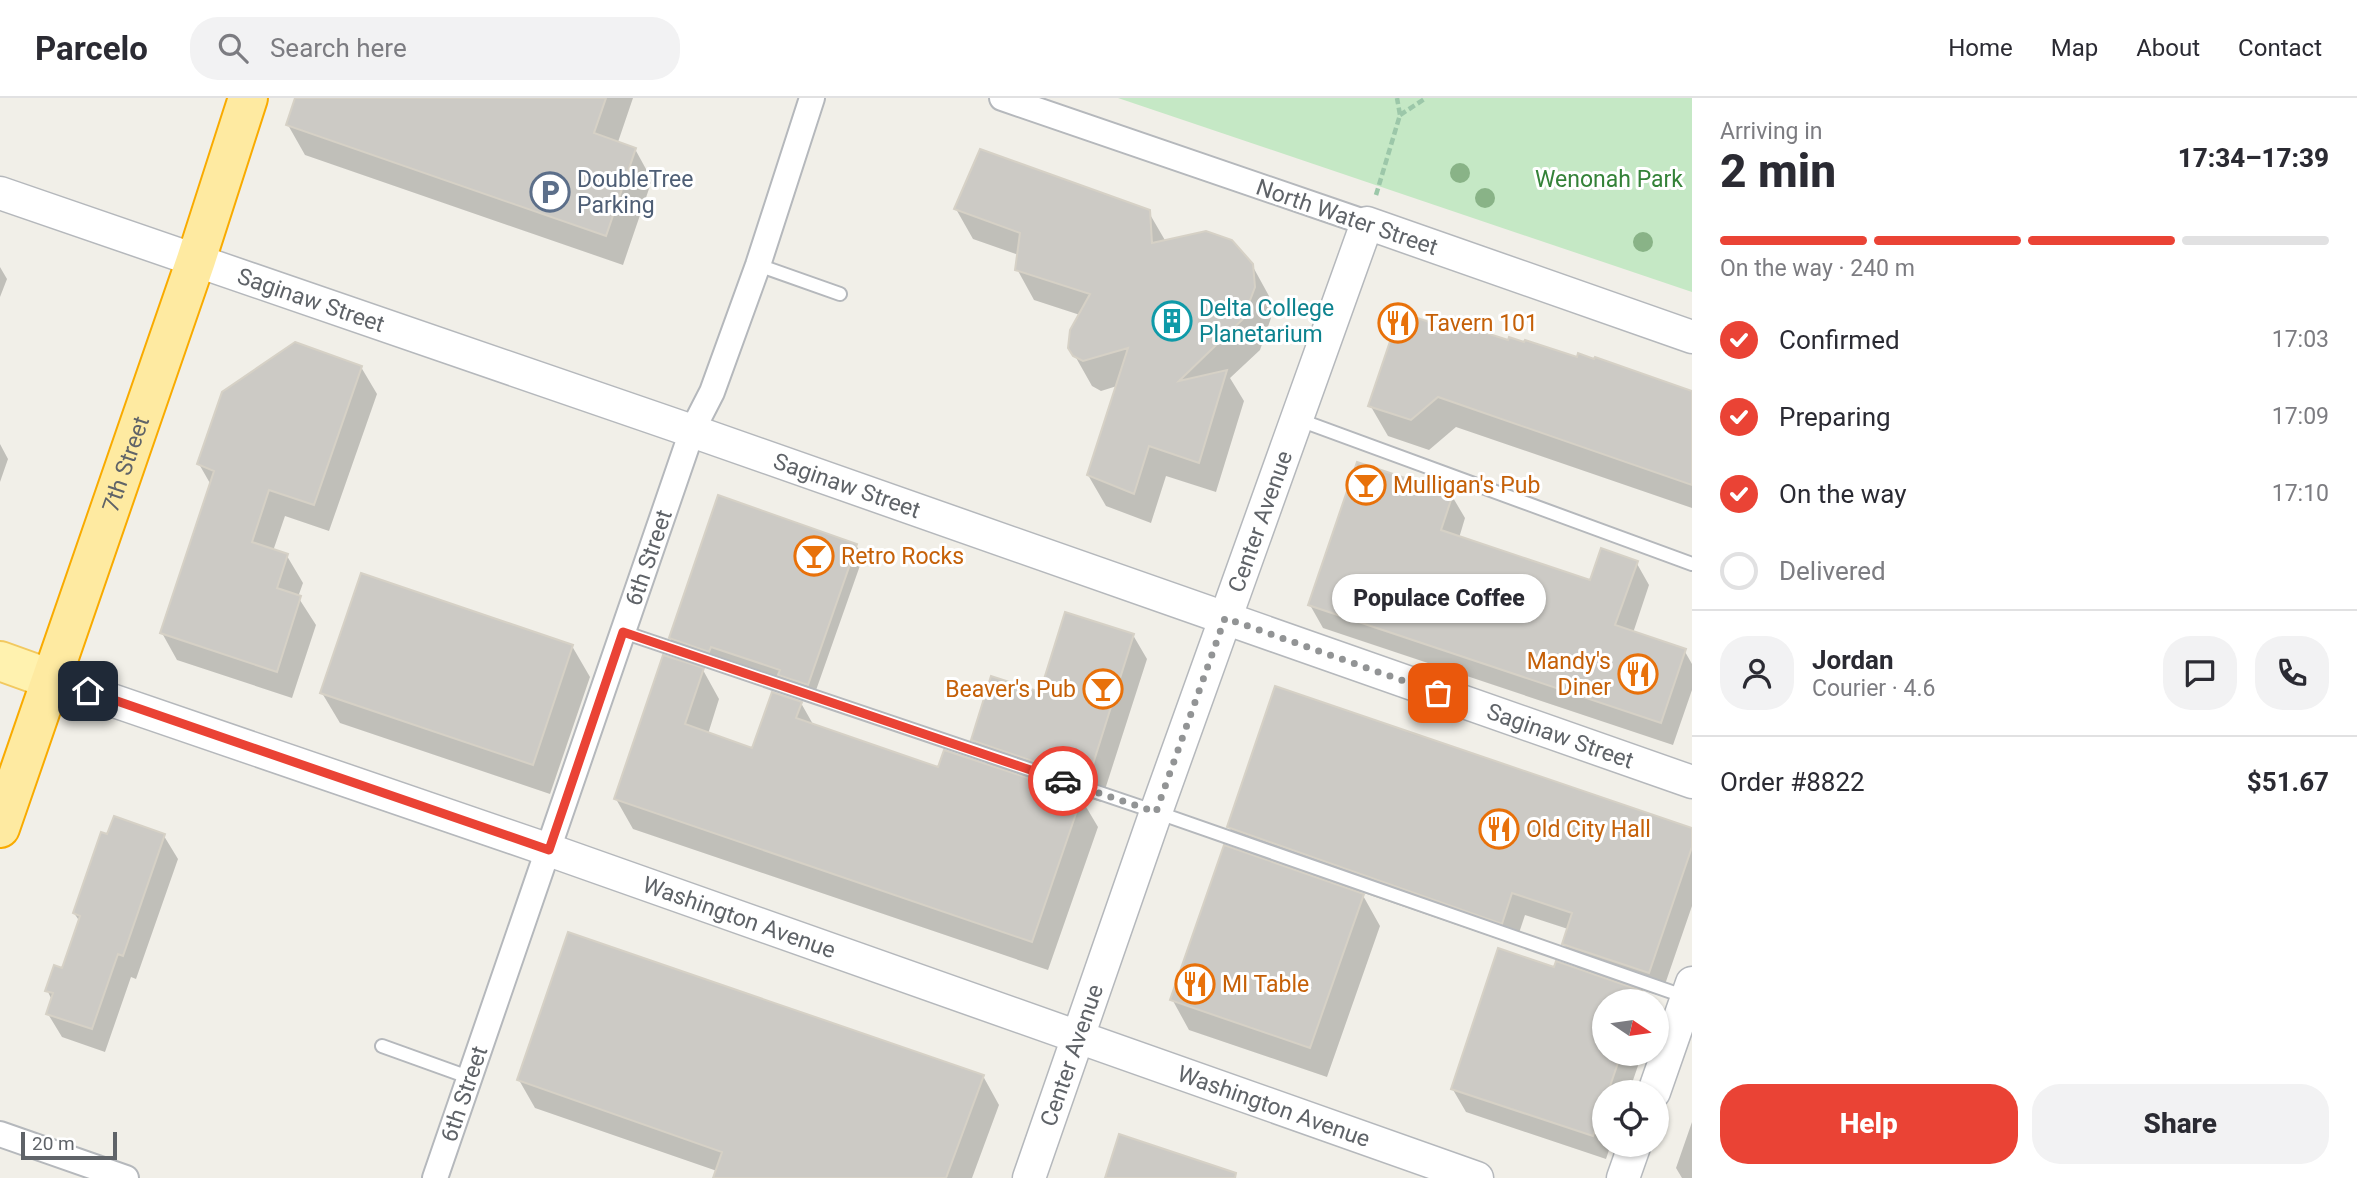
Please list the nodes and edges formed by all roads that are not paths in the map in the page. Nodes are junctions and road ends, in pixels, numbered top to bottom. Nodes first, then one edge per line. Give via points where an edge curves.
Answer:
1 (248, 98) edge
2 (812, 98) edge
3 (1002, 98) edge
4 (0, 193) edge
5 (1367, 223) junction
6 (196, 260) junction
7 (758, 265) junction
8 (840, 294) dead end
9 (1692, 337) edge
10 (1297, 418) junction
11 (692, 431) junction
12 (1692, 564) edge
13 (1225, 618) junction
14 (623, 632) junction
15 (0, 662) edge
16 (52, 680) junction
17 (1692, 782) edge
18 (1156, 812) junction
19 (0, 828) edge
20 (549, 850) junction
21 (1690, 990) edge
22 (1076, 1038) junction
23 (382, 1046) dead end
24 (471, 1078) junction
25 (1658, 1080) edge
26 (0, 1134) edge
27 (1630, 1157) edge
28 (127, 1178) edge
29 (435, 1178) edge
30 (1029, 1178) edge
31 (1477, 1178) edge
32 (1623, 1178) edge

1 - 6 highway, 7th Street
2 - 7 street, 6th Street
3 - 5 street, North Water Street
4 - 6 street, Saginaw Street
5 - 9 street, North Water Street
5 - 10 street, Center Avenue
6 - 11 street, Saginaw Street
6 - 16 highway, 7th Street
7 - 8 lane
7 - 11 street, 6th Street via 712,392
10 - 12 lane
10 - 13 street, Center Avenue
11 - 13 street, Saginaw Street
11 - 14 street, 6th Street
13 - 17 street, Saginaw Street
13 - 18 street, Center Avenue
14 - 18 lane
14 - 20 street, 6th Street
15 - 16 main road, Washington Avenue
16 - 19 highway, 7th Street
16 - 20 street, Washington Avenue
18 - 21 lane
18 - 22 street, Center Avenue
20 - 22 street, Washington Avenue
20 - 24 street, 6th Street
21 - 25 street
22 - 30 street, Center Avenue
22 - 31 street, Washington Avenue
23 - 24 lane
24 - 29 street, 6th Street
26 - 28 street
27 - 32 street

